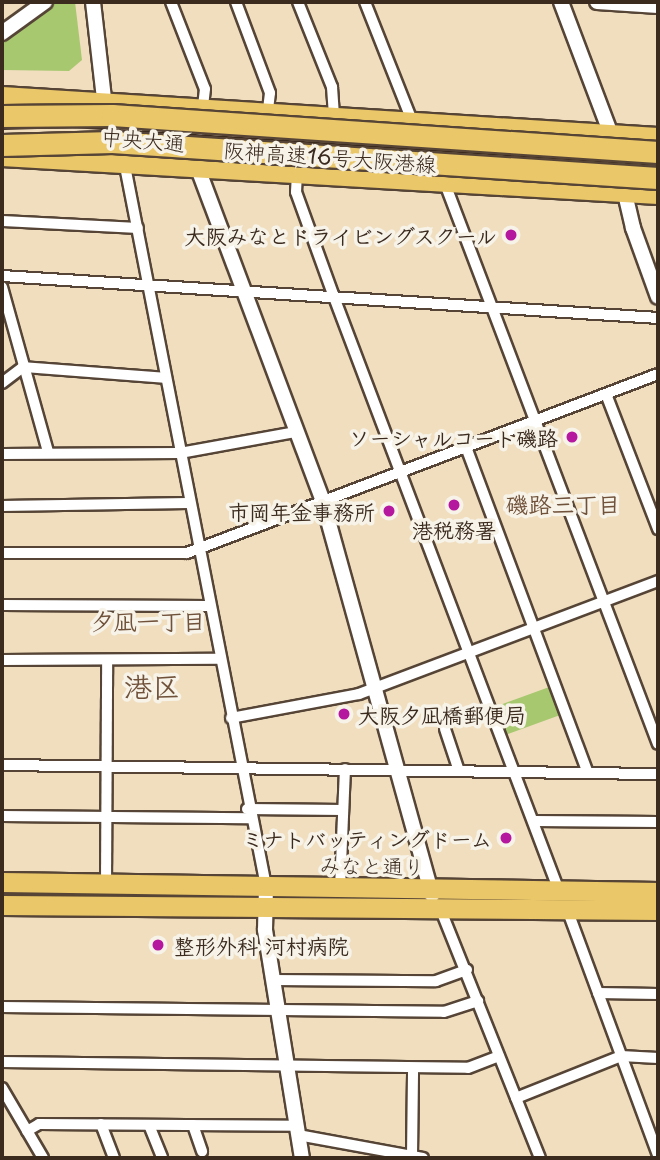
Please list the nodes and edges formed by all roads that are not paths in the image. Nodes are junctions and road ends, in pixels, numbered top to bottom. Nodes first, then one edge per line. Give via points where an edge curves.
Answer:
1 (45, 2) edge
2 (93, 2) edge
3 (171, 2) edge
4 (236, 2) edge
5 (298, 2) edge
6 (365, 2) edge
7 (561, 2) edge
8 (597, 2) edge
9 (658, 6) edge
10 (2, 33) edge
11 (2, 96) edge
12 (104, 99) junction
13 (201, 106) junction
14 (268, 110) junction
15 (334, 114) junction
16 (2, 116) edge
17 (407, 119) junction
18 (611, 134) junction
19 (658, 137) edge
20 (2, 145) edge
21 (658, 152) edge
22 (2, 157) edge
23 (124, 160) junction
24 (197, 166) junction
25 (297, 173) junction
26 (658, 178) edge
27 (445, 182) junction
28 (624, 192) junction
29 (658, 195) edge
30 (2, 221) edge
31 (138, 228) junction
32 (2, 276) edge
33 (149, 285) junction
34 (2, 287) edge
35 (245, 294) junction
36 (334, 297) junction
37 (658, 297) edge
38 (492, 308) junction
39 (658, 318) edge
40 (23, 367) junction
41 (658, 374) edge
42 (166, 378) junction
43 (2, 383) edge
44 (606, 394) junction
45 (535, 421) junction
46 (296, 432) junction
47 (466, 447) junction
48 (48, 453) junction
49 (180, 453) junction
50 (2, 454) edge
51 (400, 471) junction
52 (323, 502) junction
53 (188, 503) junction
54 (2, 506) edge
55 (658, 529) edge
56 (197, 548) junction
57 (2, 554) edge
58 (658, 581) edge
59 (603, 601) junction
60 (2, 605) edge
61 (208, 606) junction
62 (534, 628) junction
63 (469, 653) junction
64 (218, 659) junction
65 (2, 660) edge
66 (107, 660) junction
67 (372, 686) junction
68 (231, 718) junction
69 (445, 729) dead end
70 (658, 744) edge
71 (2, 765) edge
72 (107, 765) junction
73 (239, 766) junction
74 (345, 769) junction
75 (395, 769) junction
76 (459, 771) junction
77 (515, 772) junction
78 (588, 773) junction
79 (658, 774) edge
80 (343, 810) junction
81 (248, 814) junction
82 (2, 816) edge
83 (108, 817) junction
84 (534, 821) junction
85 (658, 822) edge
86 (2, 882) edge
87 (106, 884) junction
88 (266, 886) junction
89 (340, 888) junction
90 (427, 889) junction
91 (658, 892) edge
92 (563, 900) junction
93 (2, 905) edge
94 (440, 908) junction
95 (266, 909) junction
96 (658, 910) edge
97 (467, 970) junction
98 (272, 980) junction
99 (598, 993) junction
100 (658, 993) edge
101 (478, 1001) junction
102 (2, 1007) edge
103 (278, 1010) junction
104 (499, 1056) junction
105 (621, 1056) junction
106 (658, 1058) edge
107 (2, 1062) edge
108 (287, 1065) junction
109 (413, 1069) junction
110 (2, 1088) edge
111 (516, 1098) junction
112 (101, 1124) junction
113 (149, 1125) junction
114 (193, 1125) junction
115 (27, 1130) junction
116 (298, 1131) junction
117 (202, 1151) dead end
118 (658, 1155) edge
119 (418, 1157) edge
120 (42, 1158) edge
121 (114, 1158) edge
122 (162, 1158) edge
123 (302, 1158) edge
124 (540, 1158) edge

1 - 10 street
2 - 12 street
3 - 13 street via 205,89
4 - 14 street via 270,93
5 - 15 street via 332,87
6 - 17 street
7 - 18 street
8 - 9 street
11 - 12 main road, 中央大通
12 - 13 main road, 中央大通
12 - 23 street
13 - 14 main road, 中央大通
13 - 24 street
14 - 15 main road, 中央大通
15 - 17 main road, 中央大通
16 - 21 highway, 阪神高速16号大阪港線, bridge via 112,115
17 - 18 main road, 中央大通
17 - 27 street via 429,135 428,166
18 - 19 main road, 中央大通
18 - 28 street
20 - 26 highway, 阪神高速16号大阪港線, bridge via 112,142
22 - 23 main road, 中央大通
23 - 24 main road, 中央大通
23 - 31 street
24 - 25 main road, 中央大通
24 - 35 street
25 - 27 main road, 中央大通
25 - 36 street via 296,192
27 - 28 main road, 中央大通
27 - 38 street
28 - 29 main road, 中央大通
28 - 37 street
30 - 31 street
31 - 33 street
32 - 33 street
33 - 35 street
33 - 42 street
34 - 40 street
35 - 36 street
35 - 46 street
36 - 38 street
36 - 51 street
38 - 39 street
38 - 45 street
40 - 42 street
40 - 43 street
40 - 48 street
41 - 44 street
42 - 49 street
44 - 45 street
44 - 55 street
45 - 47 street
45 - 59 street
46 - 49 street
46 - 52 street
47 - 51 street
47 - 62 street
48 - 49 street
48 - 50 street
49 - 53 street
51 - 52 street
51 - 63 street
52 - 56 street
52 - 67 street
53 - 54 street
53 - 56 street
56 - 57 street
56 - 61 street
58 - 59 street
59 - 62 street
59 - 70 street
60 - 61 street
61 - 64 street
62 - 63 street
62 - 78 street
63 - 67 street
63 - 77 street
64 - 66 street
64 - 68 street
65 - 66 street
66 - 72 street
67 - 68 street via 359,694
67 - 75 street
68 - 73 street
69 - 76 street
71 - 72 street
72 - 73 street
72 - 83 street
73 - 74 street
73 - 81 street
74 - 75 street
74 - 80 street
75 - 76 street
75 - 90 street
76 - 77 street
77 - 78 street
77 - 84 street
78 - 79 street
80 - 81 street
80 - 89 street
81 - 83 street
81 - 88 street
82 - 83 street
83 - 87 street
84 - 85 street
84 - 92 street
86 - 87 highway, みなと通り
87 - 88 highway, みなと通り
88 - 89 highway, みなと通り
88 - 95 street
89 - 90 highway, みなと通り
90 - 92 highway, みなと通り
90 - 94 street
91 - 92 highway, みなと通り
92 - 94 highway, みなと通り
92 - 96 highway, みなと通り
92 - 99 street
93 - 95 highway, みなと通り
94 - 95 highway, みなと通り
94 - 97 street
95 - 98 street
97 - 98 street via 436,981
97 - 101 street
98 - 103 street
99 - 100 street
99 - 105 street
101 - 103 street via 444,1012
101 - 104 street
102 - 103 street
103 - 108 street
104 - 109 street via 468,1068
104 - 111 street
105 - 106 street
105 - 111 street
105 - 118 street
107 - 108 street
108 - 109 street
108 - 116 street
109 - 119 street
110 - 115 street
111 - 124 street
112 - 113 street
112 - 115 street via 39,1124
112 - 121 street
113 - 114 street
113 - 122 street
114 - 116 street
114 - 117 street
115 - 120 street
116 - 119 street
116 - 123 street

